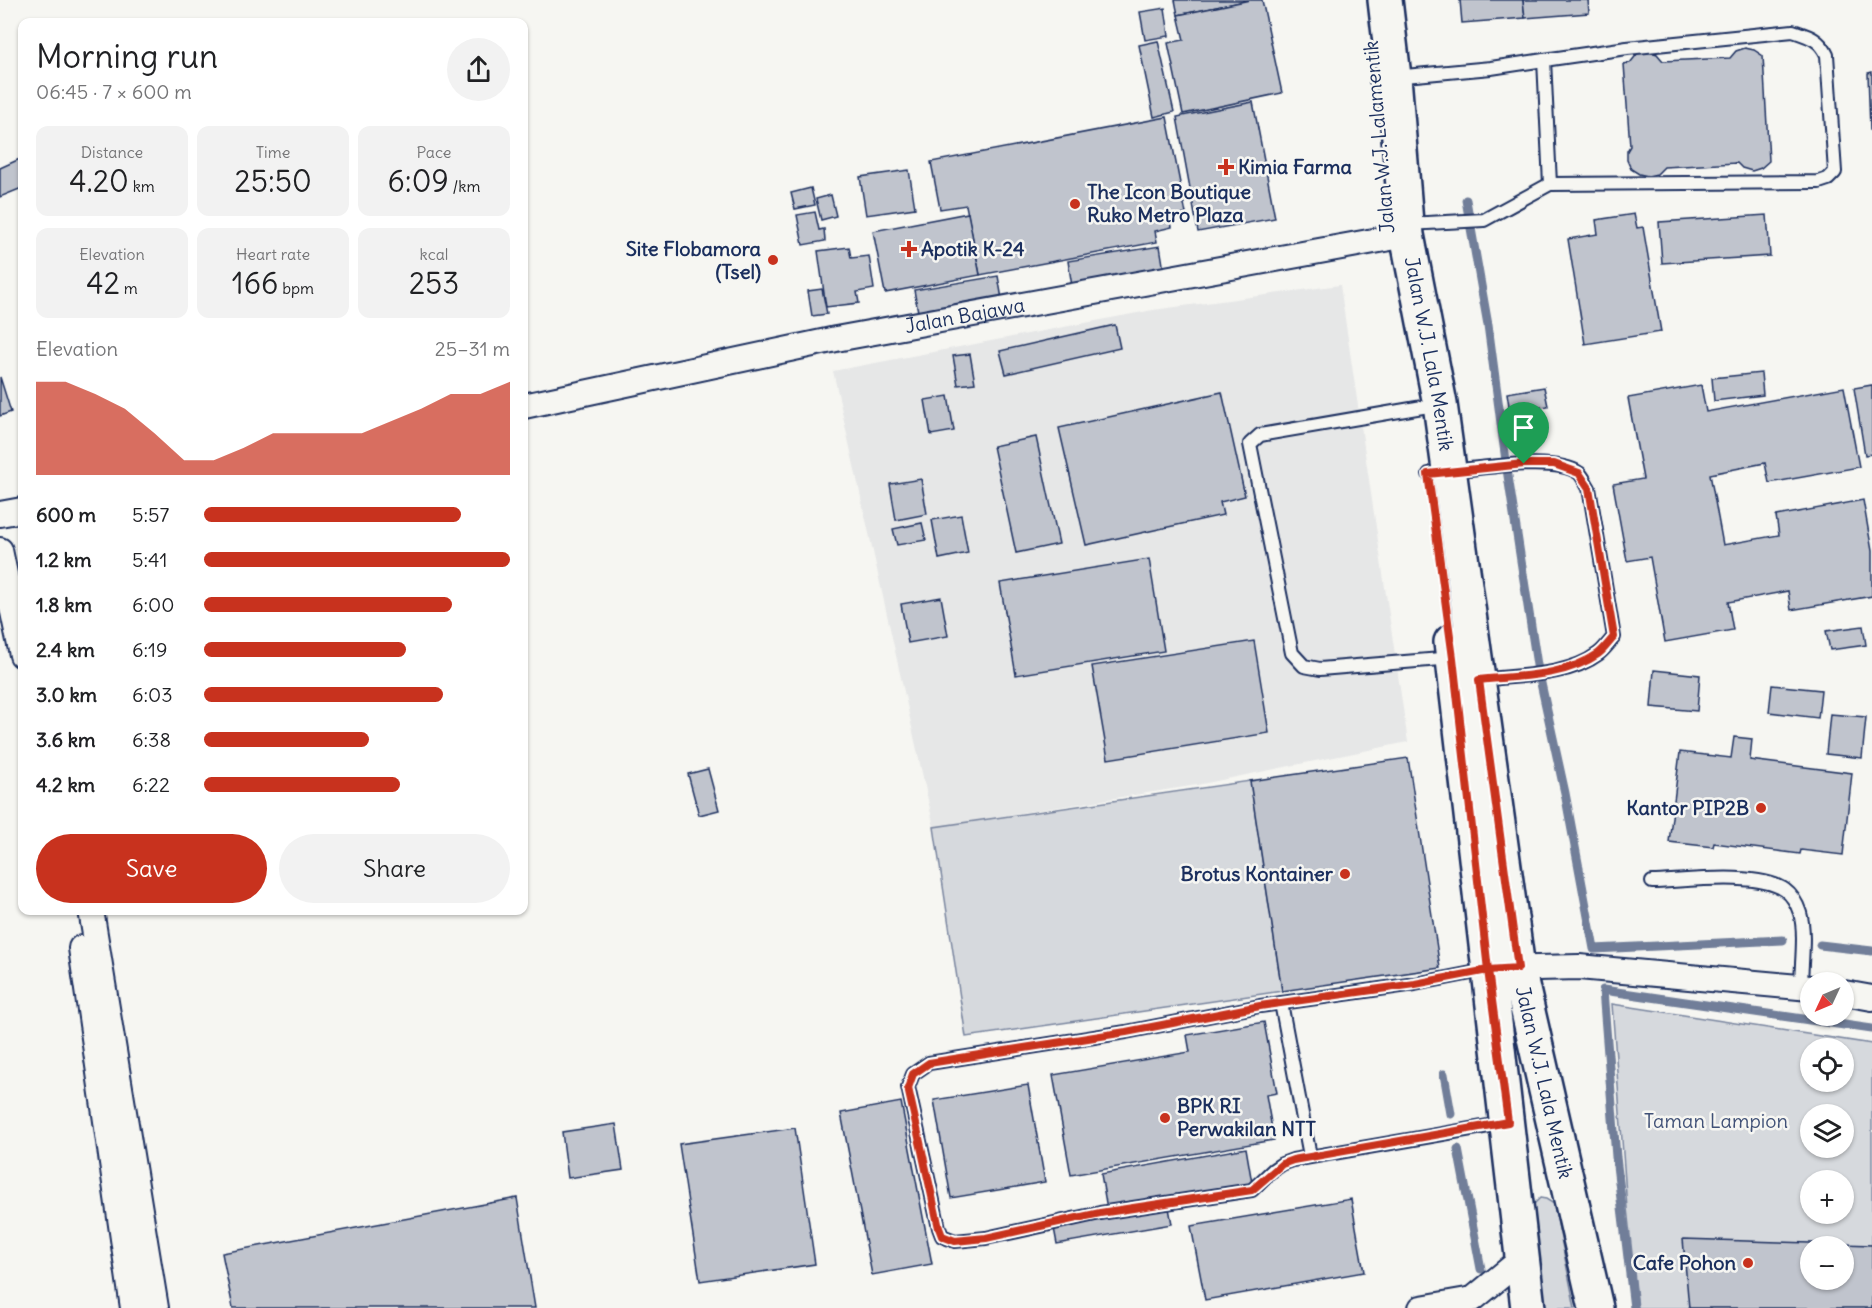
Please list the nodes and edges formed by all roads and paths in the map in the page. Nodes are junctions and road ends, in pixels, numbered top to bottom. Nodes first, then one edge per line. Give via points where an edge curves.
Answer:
1 (1365, 0) edge
2 (1385, 0) edge
3 (1544, 60) junction
4 (1385, 79) junction
5 (1550, 184) junction
6 (1397, 231) junction
7 (528, 405) edge
8 (1430, 406) junction
9 (1439, 473) junction
10 (18, 511) edge
11 (0, 514) edge
12 (0, 550) edge
13 (18, 636) edge
14 (1466, 670) junction
15 (1652, 882) dead end
16 (77, 915) edge
17 (91, 915) edge
18 (1503, 969) junction
19 (1805, 972) edge
20 (1800, 987) edge
21 (1854, 995) edge
22 (1872, 998) edge
23 (1281, 1003) junction
24 (101, 1028) junction
25 (1508, 1122) junction
26 (1310, 1156) junction
27 (1522, 1258) junction
28 (133, 1308) edge
29 (156, 1308) edge
30 (1421, 1308) edge
31 (1528, 1308) edge
32 (1596, 1308) edge

1 - 4 main road, Jalan W.J. Lalamentik
2 - 4 main road
3 - 4 lane
3 - 5 lane
3 - 5 lane via 1793,31 1812,37 1823,45 1827,55 1835,172 1819,182
4 - 6 main road, Jalan W.J. Lalamentik
5 - 6 lane via 1484,220 1452,221
6 - 7 street, Jalan Bajawa via 836,339
6 - 8 main road, Jalan W.J. Lalamentik
8 - 9 main road, Jalan W.J. Lalamentik
8 - 14 lane via 1260,435 1250,444 1292,653 1304,666
9 - 14 main road, Jalan W.J. Lalamentik
9 - 14 lane via 1554,464 1579,473 1589,488 1614,637 1599,653 1578,665 1554,671 1516,676
10 - 11 street
12 - 13 street
14 - 18 main road, Jalan W.J. Lalamentik
15 - 19 lane via 1740,879 1784,889 1793,897 1800,913
16 - 24 street
17 - 24 street
18 - 20 street via 1580,967
18 - 23 lane
18 - 25 main road, Jalan W.J. Lalamentik
18 - 32 main road, Jalan W.J. Lala Mentik
21 - 22 street
23 - 26 lane
23 - 26 lane via 929,1063 913,1074 908,1088 939,1228 942,1236 955,1241 1100,1213 1252,1190 1282,1164
24 - 28 street
24 - 29 street
25 - 26 lane
25 - 27 main road, Jalan W.J. Lalamentik
27 - 30 street via 1473,1299
27 - 31 main road, Jalan W.J. Lalamentik

